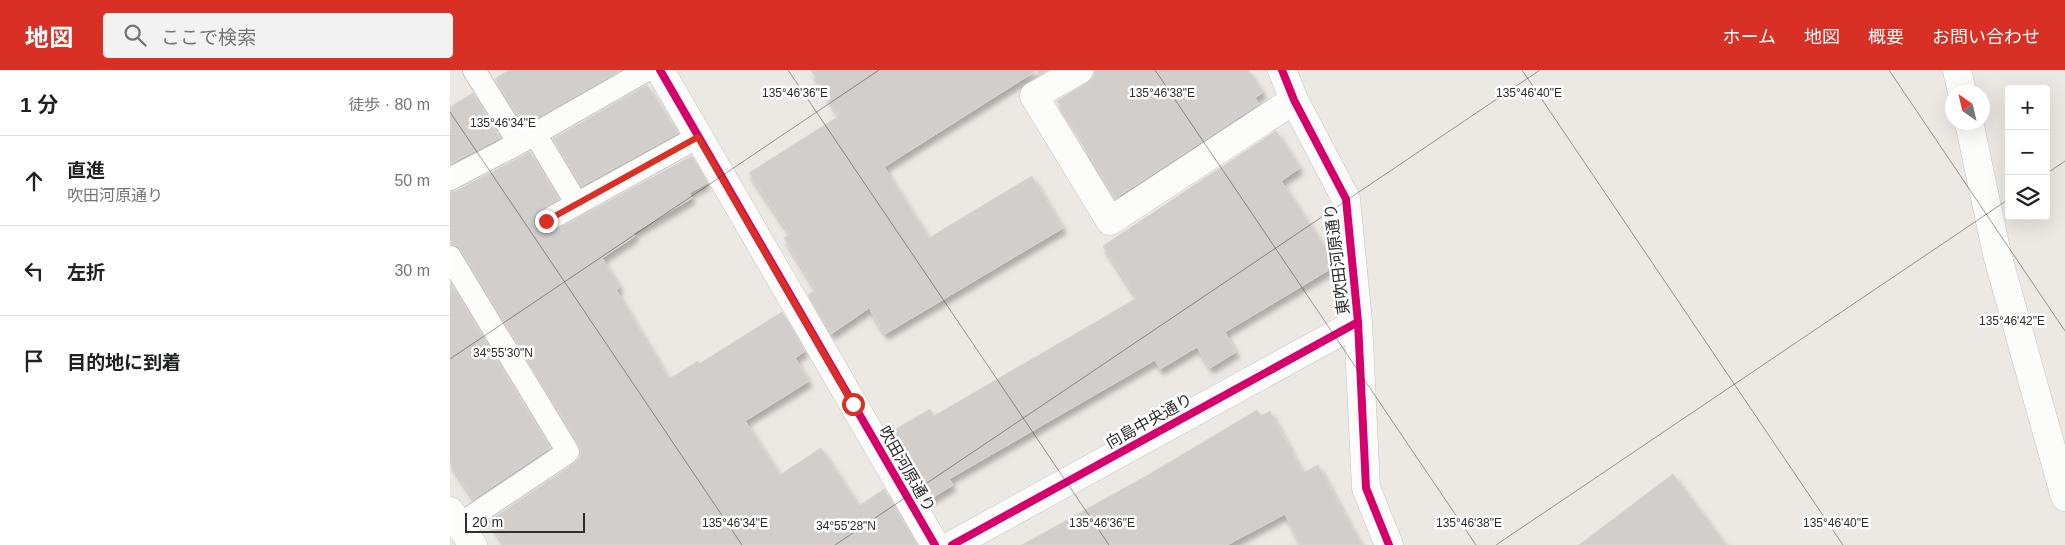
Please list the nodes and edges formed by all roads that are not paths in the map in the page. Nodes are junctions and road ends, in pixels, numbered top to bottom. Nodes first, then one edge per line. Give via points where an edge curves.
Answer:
1 (474, 70) edge
2 (647, 70) edge
3 (660, 70) edge
4 (1079, 70) edge
5 (1282, 70) edge
6 (1957, 70) edge
7 (1960, 85) edge
8 (1294, 100) junction
9 (1970, 130) edge
10 (698, 137) junction
11 (527, 138) junction
12 (450, 179) edge
13 (578, 204) junction
14 (546, 221) dead end
15 (450, 257) edge
16 (1358, 322) junction
17 (2065, 498) edge
18 (461, 527) edge
19 (935, 545) edge
20 (952, 545) edge
21 (1389, 545) edge

1 - 11 lane
2 - 11 lane
3 - 10 street, 吹田河原通り
4 - 8 street via 1034,96 1110,221
5 - 8 street, 東吹田河原通り
6 - 7 street
8 - 16 street, 東吹田河原通り via 1346,199
9 - 17 street via 1997,254
10 - 13 lane
10 - 19 street, 吹田河原通り
11 - 12 lane
11 - 13 lane
13 - 14 lane
15 - 18 lane via 568,452
16 - 20 street, 向島中央通り
16 - 21 street, 東吹田河原通り via 1366,488

